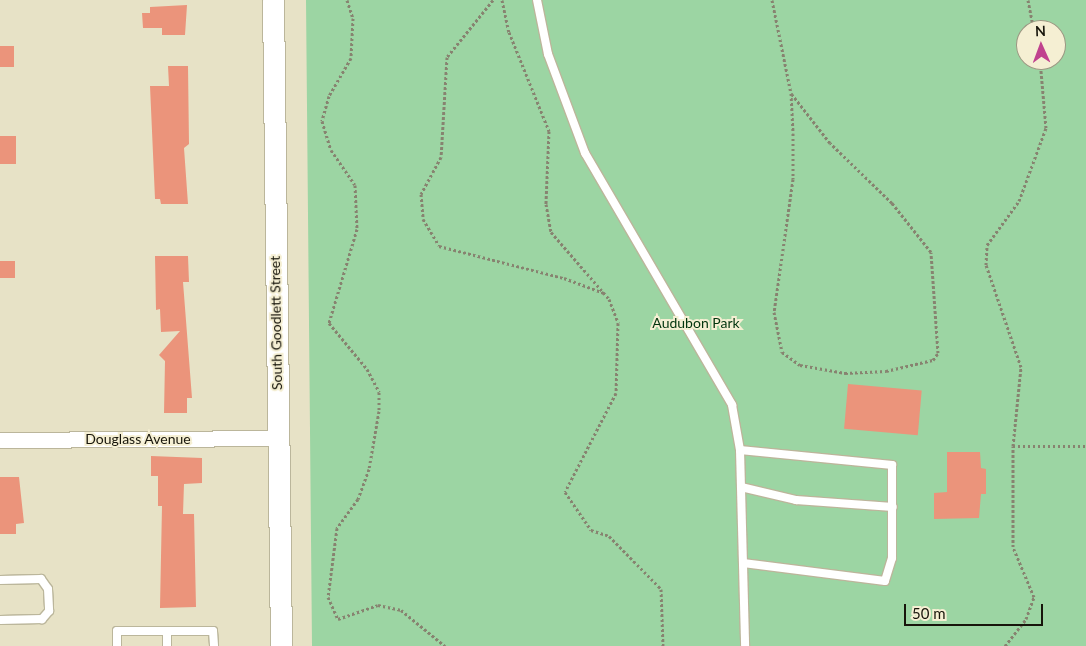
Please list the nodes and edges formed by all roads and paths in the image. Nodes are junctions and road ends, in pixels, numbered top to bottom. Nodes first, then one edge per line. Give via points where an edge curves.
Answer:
1 (273, 0) edge
2 (348, 0) edge
3 (493, 0) edge
4 (502, 0) edge
5 (537, 0) edge
6 (772, 0) edge
7 (1028, 0) edge
8 (1032, 20) edge
9 (1041, 70) edge
10 (791, 93) junction
11 (604, 293) junction
12 (277, 438) junction
13 (0, 440) edge
14 (1013, 446) junction
15 (1086, 446) edge
16 (740, 450) junction
17 (741, 487) junction
18 (893, 507) junction
19 (743, 563) junction
20 (0, 580) edge
21 (0, 620) edge
22 (167, 631) junction
23 (118, 646) edge
24 (167, 646) edge
25 (214, 646) edge
26 (281, 646) edge
27 (445, 646) edge
28 (663, 646) edge
29 (744, 646) edge
30 (1005, 646) edge

1 - 12 main road, South Goodlett Street
2 - 27 path via 353,18 351,58 329,96 322,121 331,150 355,185 357,229 329,323 367,369 379,392 380,411 369,469 358,499 337,528 328,598 338,619 378,605 401,610
3 - 11 path via 448,57 441,157 421,194 423,219 439,246 564,278
4 - 11 path via 509,32 549,131 546,204 551,232
5 - 16 lane via 548,54 585,153 714,368 732,405
6 - 10 path
7 - 8 path
9 - 14 path via 1046,128 1019,201 987,246 986,265 1021,367
10 - 10 path via 793,179 774,312 782,352 800,365 845,373 886,371 933,360 938,353 931,252 892,203 830,143
11 - 28 path via 618,323 616,393 565,492 591,530 609,536 661,589
12 - 13 street, Douglass Avenue
12 - 26 main road, South Goodlett Street
14 - 15 path
14 - 30 path via 1013,547 1034,597 1026,619
16 - 17 lane
16 - 18 lane via 892,465
17 - 18 lane via 796,500
17 - 19 lane
18 - 19 lane via 892,558 884,581
19 - 29 lane
20 - 21 lane via 41,579 48,589 49,611 42,618
22 - 23 lane via 117,631
22 - 24 lane
22 - 25 lane via 213,631

